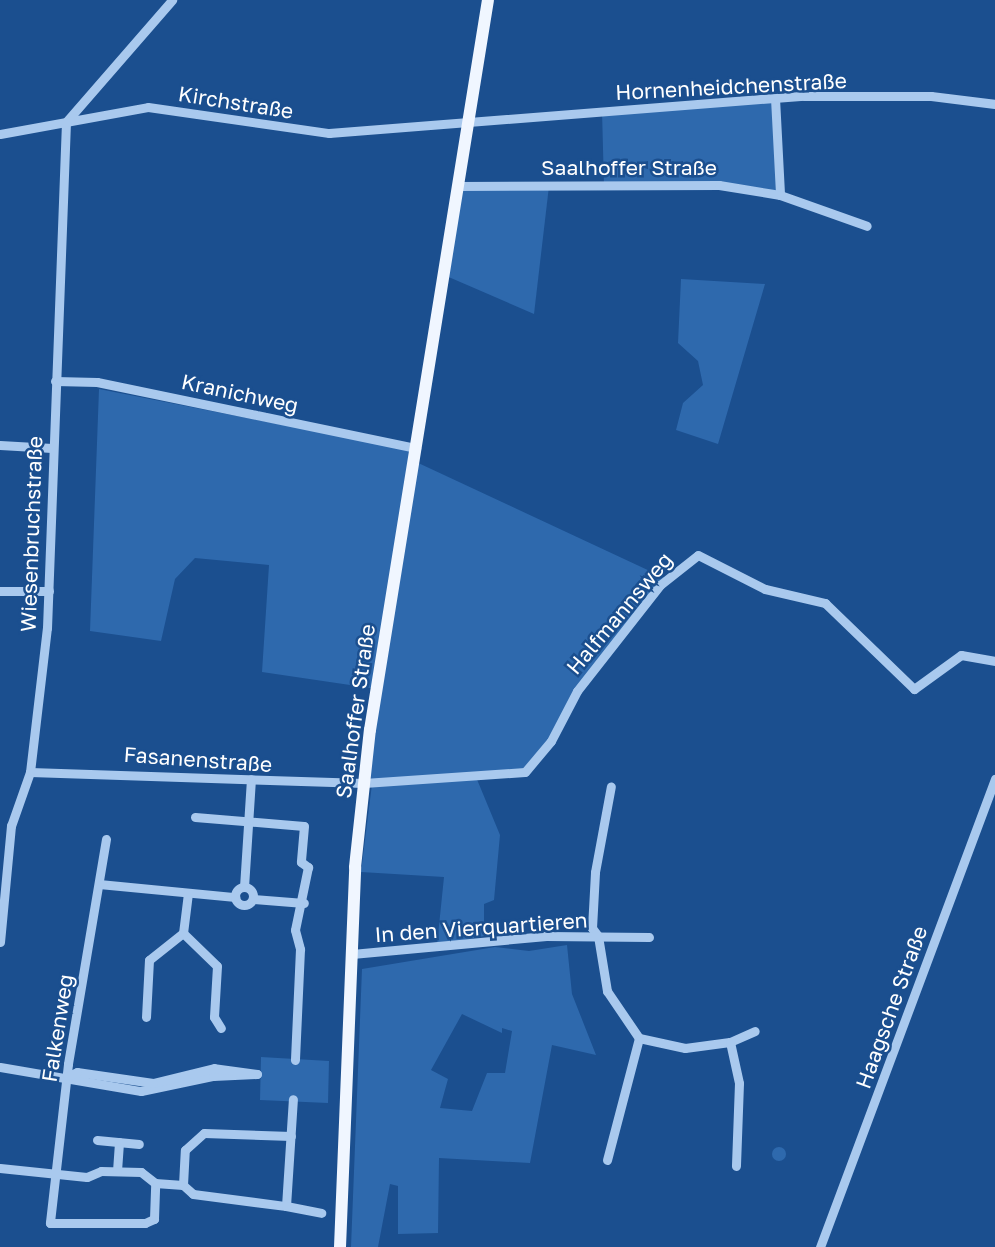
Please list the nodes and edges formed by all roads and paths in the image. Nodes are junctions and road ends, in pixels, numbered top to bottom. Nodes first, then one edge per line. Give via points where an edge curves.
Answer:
1 (172, 0) edge
2 (488, 0) edge
3 (775, 98) junction
4 (995, 104) edge
5 (468, 120) junction
6 (66, 122) junction
7 (0, 134) edge
8 (458, 186) junction
9 (780, 195) junction
10 (867, 226) dead end
11 (55, 381) junction
12 (0, 446) edge
13 (52, 448) junction
14 (416, 448) junction
15 (0, 591) edge
16 (49, 591) junction
17 (995, 661) edge
18 (30, 772) junction
19 (251, 779) junction
20 (995, 779) edge
21 (364, 783) junction
22 (611, 786) dead end
23 (195, 818) dead end
24 (248, 822) junction
25 (0, 824) edge
26 (11, 826) junction
27 (106, 838) dead end
28 (99, 884) junction
29 (244, 887) junction
30 (188, 893) junction
31 (235, 897) junction
32 (253, 899) junction
33 (304, 903) junction
34 (183, 933) junction
35 (598, 936) junction
36 (649, 937) dead end
37 (0, 942) edge
38 (352, 954) junction
39 (146, 1017) dead end
40 (221, 1028) dead end
41 (754, 1031) dead end
42 (639, 1038) junction
43 (730, 1042) junction
44 (295, 1060) dead end
45 (0, 1066) edge
46 (68, 1076) junction
47 (293, 1100) dead end
48 (291, 1136) junction
49 (98, 1140) dead end
50 (118, 1142) junction
51 (139, 1144) dead end
52 (607, 1160) dead end
53 (736, 1166) dead end
54 (0, 1168) edge
55 (117, 1171) junction
56 (54, 1176) junction
57 (155, 1183) junction
58 (183, 1185) junction
59 (286, 1206) junction
60 (321, 1213) dead end
61 (340, 1247) edge
62 (820, 1247) edge

1 - 6 street
2 - 5 main road, Saalhoffer Straße
3 - 4 street, Hornenheidchenstraße via 931,96
3 - 5 street, Hornenheidchenstraße
3 - 9 street
5 - 6 street, Kirchstraße via 329,133 148,107
5 - 8 main road, Saalhoffer Straße
6 - 7 street, Kirchstraße
6 - 11 street, Wiesenbruchstraße
8 - 9 street, Saalhoffer Straße via 686,184
8 - 14 main road, Saalhoffer Straße
9 - 10 street, Saalhoffer Straße
11 - 13 street, Wiesenbruchstraße
11 - 14 street, Kranichweg via 97,382
12 - 13 street
13 - 16 street, Wiesenbruchstraße
14 - 21 main road, Saalhoffer Straße
15 - 16 street
16 - 18 street, Wiesenbruchstraße
17 - 21 street, Halfmannsweg via 962,655 914,689 825,603 765,590 712,560 694,556 660,585 578,691 551,741 525,772
18 - 19 street, Fasanenstraße
18 - 26 street, Wiesenbruchstraße
19 - 21 street, Fasanenstraße
19 - 24 street
20 - 62 street, Haagsche Straße
21 - 38 main road, Saalhoffer Straße
22 - 35 street via 596,872 592,928
23 - 24 street
24 - 29 street
24 - 33 street via 304,826
25 - 26 street
26 - 37 street, Wiesenbruchstraße
27 - 28 street, Falkenweg
28 - 30 street
28 - 46 street, Falkenweg
29 - 31 street
29 - 32 street
30 - 31 street
30 - 34 street
31 - 32 street via 244,906
32 - 33 street
33 - 44 street via 296,930 300,949
34 - 39 street via 149,960
34 - 40 street via 217,966 214,1017
35 - 36 street, In den Vierquartieren
35 - 38 street, In den Vierquartieren
35 - 42 street via 607,992
38 - 61 main road, Saalhoffer Straße
41 - 43 street
42 - 43 street via 685,1048
42 - 52 street
43 - 53 street via 739,1083
45 - 46 street
46 - 46 street via 141,1090 257,1074 212,1068 153,1083 77,1072
46 - 56 street, Falkenweg
47 - 48 street
48 - 58 street via 204,1133 185,1150
48 - 59 street
49 - 50 street
50 - 51 street
50 - 55 street
54 - 56 street
55 - 56 street
55 - 57 street via 141,1172
56 - 57 street, Falkenweg via 50,1223 145,1223 154,1219
57 - 58 street
58 - 59 street via 193,1194
59 - 60 street

